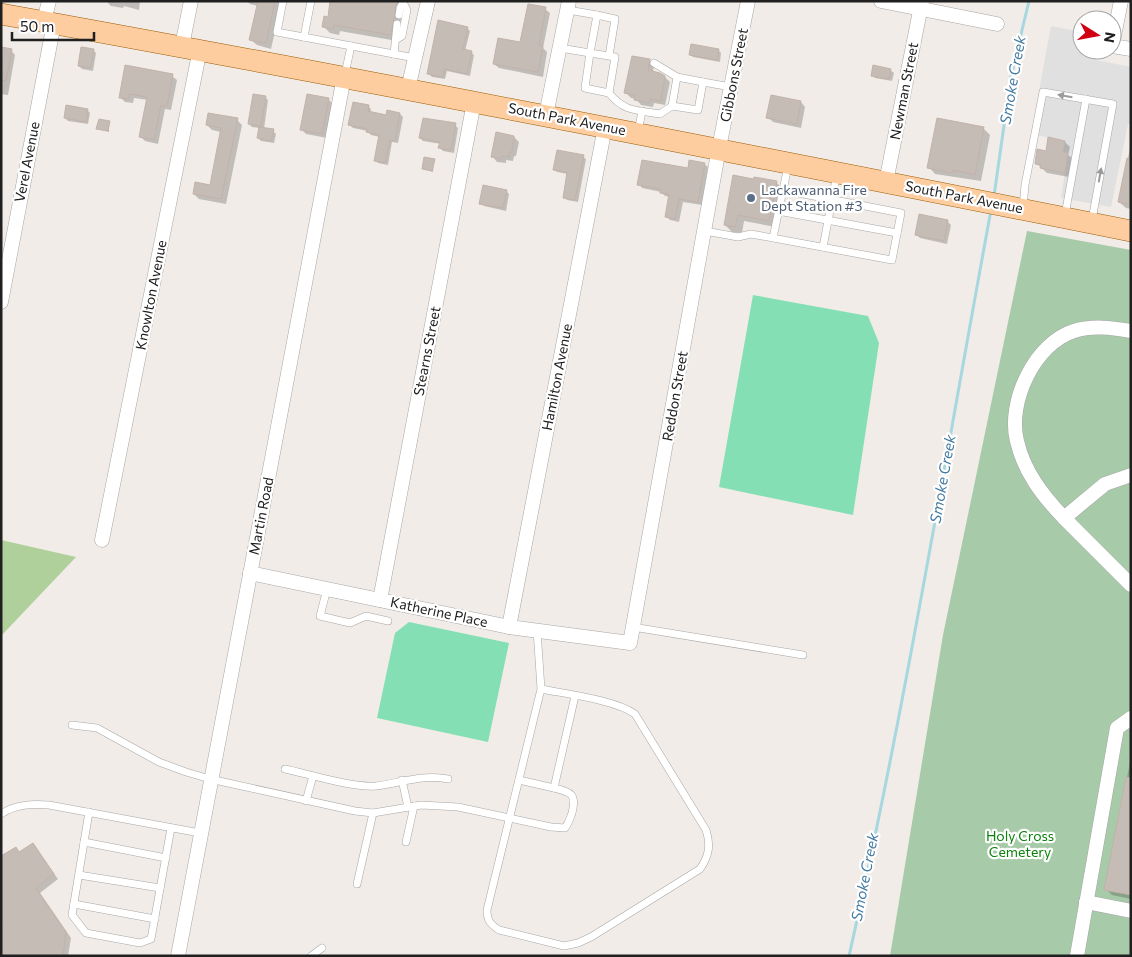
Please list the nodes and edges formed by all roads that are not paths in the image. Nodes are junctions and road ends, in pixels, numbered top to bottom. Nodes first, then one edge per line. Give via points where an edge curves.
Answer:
1 (191, 1) edge
2 (283, 1) edge
3 (311, 1) edge
4 (428, 1) edge
5 (748, 1) edge
6 (881, 1) edge
7 (404, 3) edge
8 (921, 5) edge
9 (569, 6) edge
10 (1, 14) edge
11 (49, 15) edge
12 (399, 15) dead end
13 (597, 16) junction
14 (397, 24) dead end
15 (997, 24) dead end
16 (304, 37) junction
17 (397, 39) junction
18 (351, 46) junction
19 (191, 48) junction
20 (560, 48) junction
21 (590, 53) junction
22 (394, 54) junction
23 (609, 56) junction
24 (415, 58) junction
25 (654, 64) dead end
26 (344, 77) junction
27 (677, 77) junction
28 (703, 82) junction
29 (731, 87) junction
30 (408, 89) junction
31 (609, 93) junction
32 (1086, 100) junction
33 (474, 102) junction
34 (672, 106) junction
35 (642, 111) junction
36 (546, 116) junction
37 (605, 127) junction
38 (638, 133) junction
39 (720, 148) junction
40 (788, 162) junction
41 (838, 172) junction
42 (886, 182) junction
43 (783, 190) junction
44 (832, 199) junction
45 (1023, 209) junction
46 (778, 211) junction
47 (1064, 217) junction
48 (829, 220) junction
49 (1091, 223) junction
50 (705, 231) junction
51 (1131, 231) edge
52 (897, 233) junction
53 (773, 238) junction
54 (823, 247) junction
55 (1, 302) edge
56 (1131, 331) edge
57 (1131, 475) edge
58 (1064, 518) junction
59 (102, 540) dead end
60 (250, 573) junction
61 (1131, 585) edge
62 (326, 589) junction
63 (380, 600) junction
64 (388, 620) dead end
65 (509, 627) junction
66 (632, 627) junction
67 (537, 630) junction
68 (630, 643) joint
69 (803, 655) dead end
70 (541, 689) junction
71 (575, 696) junction
72 (1131, 718) edge
73 (72, 725) dead end
74 (285, 769) dead end
75 (313, 776) junction
76 (210, 779) junction
77 (448, 779) dead end
78 (402, 780) junction
79 (519, 780) junction
80 (554, 788) junction
81 (306, 801) junction
82 (411, 807) junction
83 (89, 812) junction
84 (1, 814) edge
85 (373, 814) junction
86 (509, 818) junction
87 (171, 828) junction
88 (200, 833) junction
89 (84, 842) junction
90 (406, 842) dead end
91 (166, 858) junction
92 (79, 875) junction
93 (357, 884) dead end
94 (160, 888) junction
95 (1086, 902) junction
96 (74, 904) junction
97 (1131, 910) edge
98 (154, 919) junction
99 (322, 948) dead end
100 (178, 956) edge
101 (310, 956) edge
102 (1077, 956) edge

1 - 19 street, Knowlton Avenue
2 - 16 lane via 277,32
3 - 16 lane
4 - 24 street
5 - 29 street, Gibbons Street
6 - 8 street
7 - 12 lane
7 - 17 lane via 407,10 402,36
8 - 15 street
8 - 42 street, Newman Street
9 - 13 lane
9 - 20 street
10 - 11 main road, South Park Avenue
11 - 19 main road, South Park Avenue
11 - 55 street, Verel Avenue
13 - 21 lane
13 - 23 lane via 615,19
14 - 17 lane
16 - 18 lane
17 - 22 lane
18 - 22 lane
18 - 26 lane
19 - 26 main road, South Park Avenue
19 - 59 street, Knowlton Avenue
20 - 21 lane
20 - 36 street
21 - 23 lane
21 - 31 lane via 585,88
22 - 24 lane
23 - 31 lane via 615,57
24 - 30 street
25 - 27 lane
26 - 30 main road, South Park Avenue
26 - 60 street, Martin Road
27 - 28 lane
27 - 34 lane
28 - 29 lane
28 - 34 lane via 698,110
29 - 39 street, Gibbons Street
30 - 33 main road, South Park Avenue
31 - 35 lane via 626,108
32 -> 45 lane via 1043,92
32 - 47 lane
49 -> 32 lane via 1113,104
33 - 36 main road, South Park Avenue
33 - 63 street, Stearns Street
34 - 35 lane via 660,114
35 - 38 lane
36 - 37 main road, South Park Avenue
37 - 38 main road, South Park Avenue
37 - 65 street, Hamilton Avenue
38 - 39 main road, South Park Avenue
39 - 40 main road, South Park Avenue
39 - 50 street, Reddon Street
40 - 41 main road, South Park Avenue
40 - 43 lane
41 - 42 main road, South Park Avenue
41 - 44 lane
42 - 45 main road, South Park Avenue
43 - 44 lane
43 - 46 lane
44 - 48 lane
44 - 52 lane via 901,213
45 - 47 main road, South Park Avenue
46 - 48 lane
46 - 53 lane
47 - 49 main road, South Park Avenue
48 - 52 lane
48 - 54 lane
49 - 51 main road, South Park Avenue
50 - 53 lane via 738,237 751,234
50 - 66 street, Reddon Street
52 - 54 lane via 892,260
53 - 54 lane
56 - 58 street via 1107,327 1074,331 1050,344 1035,362 1018,396 1016,439 1024,462 1038,489
57 - 58 street via 1104,484
58 - 61 street
60 - 62 street, Katherine Place
60 - 76 street, Martin Road
62 - 63 street, Katherine Place
62 - 64 lane via 320,616 350,623 366,616
63 - 65 street, Katherine Place
65 - 67 street, Katherine Place
66 - 68 street, Reddon Street
66 - 69 lane
67 - 68 street, Katherine Place
67 - 70 lane
70 - 71 lane
70 - 79 lane
71 - 80 lane
71 - 86 lane via 615,705 635,714 706,830 710,841 706,861 700,869 591,937 564,946 498,930 487,919
72 - 95 street via 1117,728
73 - 76 lane via 97,728 159,762
74 - 75 lane
75 - 78 lane via 374,786
75 - 81 lane
76 - 81 lane
76 - 88 street, Martin Road
77 - 78 lane via 435,776
78 - 82 lane
79 - 80 lane
79 - 86 lane
80 - 86 lane via 566,791 574,800 566,828
81 - 85 lane
82 - 85 lane
82 - 86 lane via 458,806
82 - 90 lane
83 - 84 lane via 30,804
83 - 87 lane
83 - 89 lane
85 - 93 lane
87 - 88 lane
87 - 91 lane
88 - 100 street, Martin Road
89 - 91 lane
89 - 92 lane
91 - 94 lane
92 - 94 lane
92 - 96 lane
94 - 98 lane
95 - 97 street
95 - 102 street
96 - 98 lane
96 - 98 lane via 72,915 86,933 140,944 151,940
99 - 101 lane

